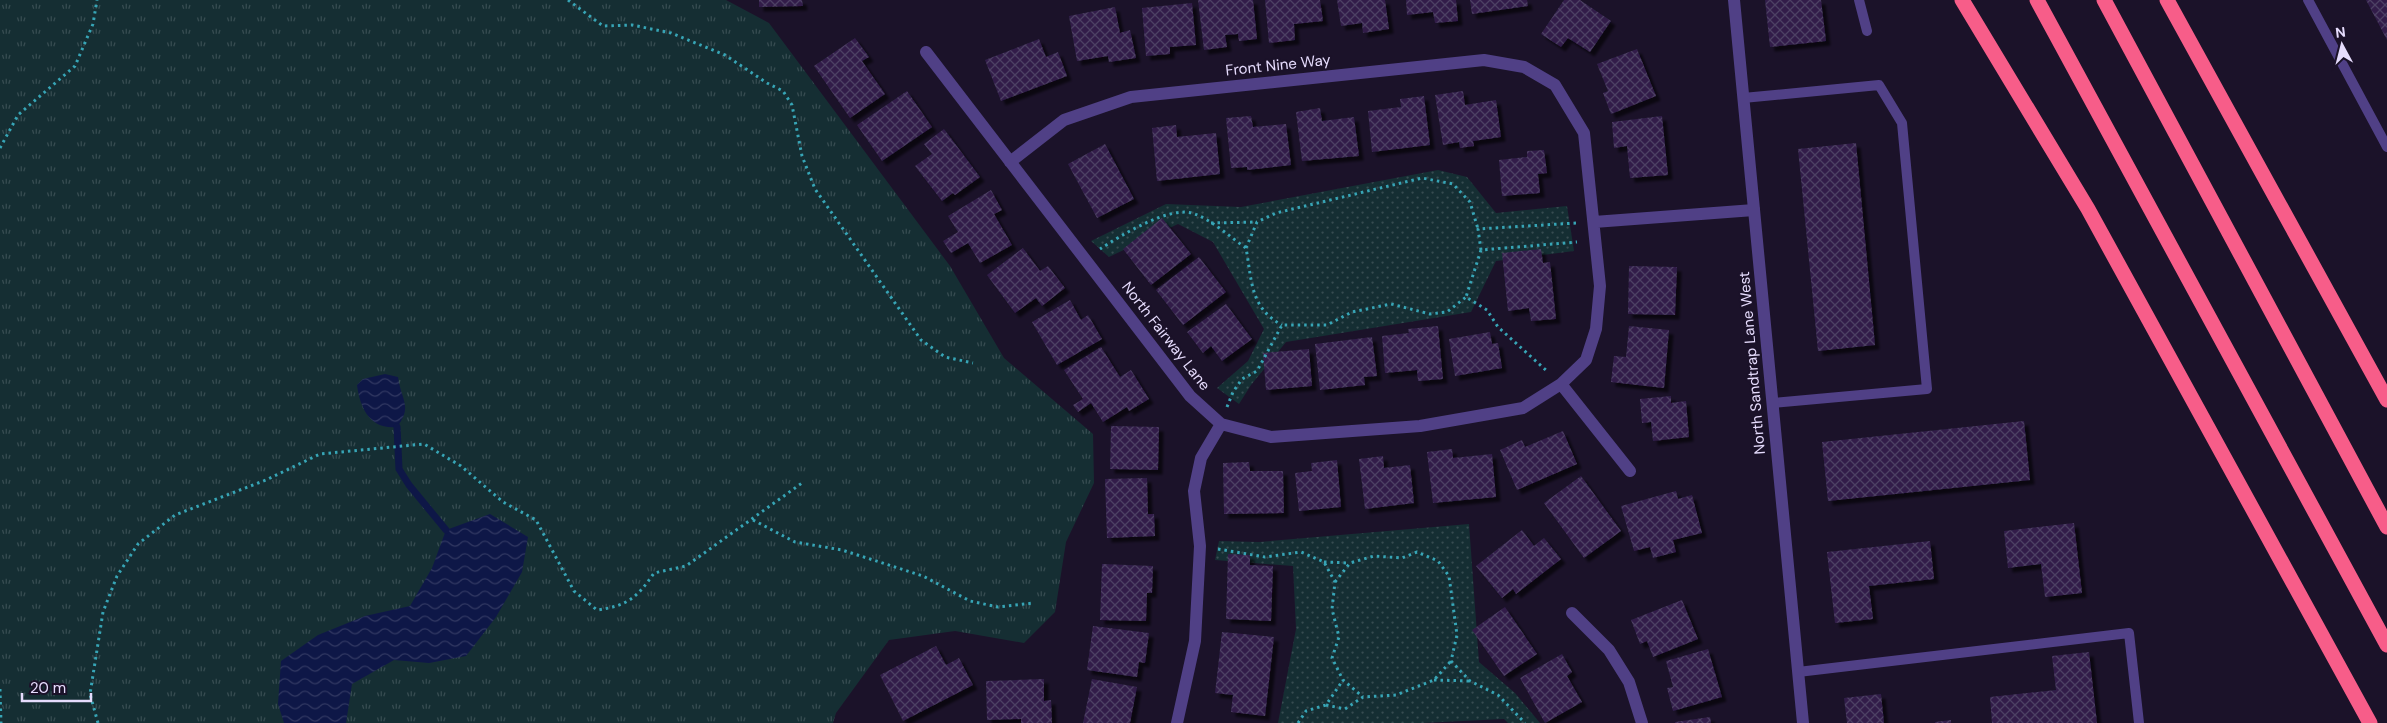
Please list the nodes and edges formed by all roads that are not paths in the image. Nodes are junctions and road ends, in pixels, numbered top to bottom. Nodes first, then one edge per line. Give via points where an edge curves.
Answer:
1 (1734, 0) edge
2 (1859, 0) edge
3 (1962, 0) edge
4 (2038, 0) edge
5 (2104, 0) edge
6 (2167, 0) edge
7 (2308, 0) edge
8 (1867, 31) dead end
9 (926, 52) dead end
10 (1743, 98) junction
11 (2387, 147) edge
12 (1010, 162) junction
13 (1754, 210) junction
14 (1594, 222) junction
15 (1561, 384) junction
16 (2387, 400) edge
17 (1773, 403) junction
18 (1221, 424) junction
19 (1630, 471) dead end
20 (2387, 527) edge
21 (1572, 613) dead end
22 (2387, 645) edge
23 (1798, 672) junction
24 (1177, 723) edge
25 (1642, 723) edge
26 (1803, 723) edge
27 (2139, 723) edge
28 (2370, 723) edge

1 - 10 street, North Sandtrap Lane West
2 - 8 lane
3 - 28 highway via 2088,209
4 - 22 highway
5 - 20 highway
6 - 16 highway
7 - 11 lane
9 - 12 street
10 - 13 street, North Sandtrap Lane West
10 - 17 lane via 1878,85 1902,123 1903,133 1928,389
12 - 14 street, Front Nine Way via 1064,120 1131,97 1484,60 1524,67 1555,85 1584,133
12 - 18 street, North Fairway Lane via 1190,396
13 - 14 street
13 - 17 street, North Sandtrap Lane West
14 - 15 street, Front Nine Way via 1600,286 1596,329 1586,360
15 - 18 street, Front Nine Way via 1523,408 1420,426 1271,437
15 - 19 street
17 - 23 street, North Sandtrap Lane West
18 - 24 street via 1200,458 1194,491 1200,546 1195,641
21 - 25 street via 1609,650 1629,682
23 - 26 street, North Sandtrap Lane West
23 - 27 lane via 2129,633

